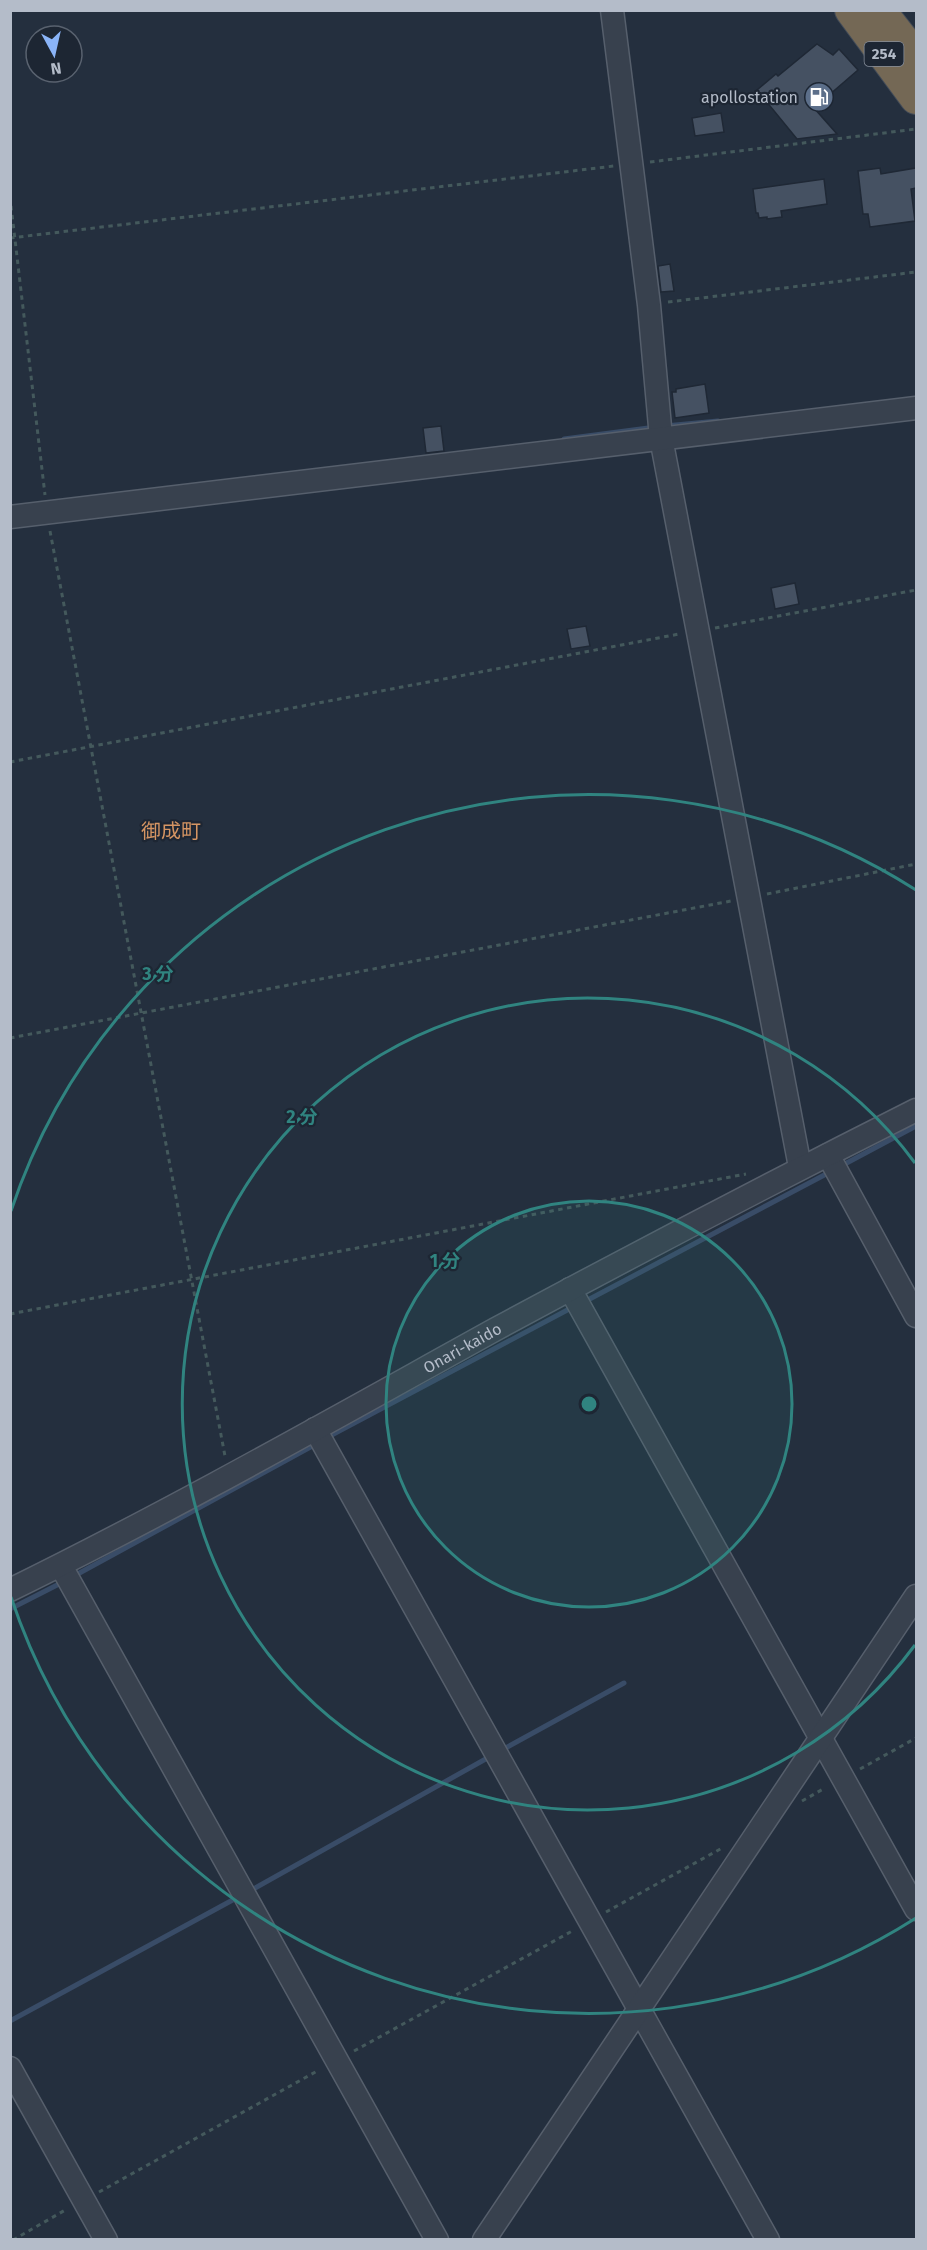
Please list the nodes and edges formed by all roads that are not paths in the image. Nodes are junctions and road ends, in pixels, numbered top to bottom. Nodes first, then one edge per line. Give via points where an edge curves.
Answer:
1 (612, 10) edge
2 (851, 10) edge
3 (879, 10) edge
4 (916, 57) edge
5 (916, 98) edge
6 (916, 408) edge
7 (662, 438) junction
8 (10, 517) edge
9 (916, 1110) edge
10 (828, 1155) junction
11 (800, 1167) junction
12 (570, 1289) junction
13 (916, 1316) edge
14 (315, 1429) junction
15 (61, 1566) junction
16 (10, 1590) edge
17 (916, 1596) edge
18 (820, 1736) junction
19 (916, 1909) edge
20 (638, 2007) junction
21 (10, 2068) edge
22 (106, 2240) edge
23 (436, 2240) edge
24 (484, 2240) edge
25 (768, 2240) edge

1 - 7 street
2 - 5 highway, 254
3 - 4 highway, 254
6 - 7 street
7 - 8 street
7 - 11 street
9 - 10 street, Onari-kaido
10 - 11 street, Onari-kaido
10 - 13 street
11 - 12 street, Onari-kaido
12 - 14 street, Onari-kaido
12 - 18 street
14 - 15 street, Onari-kaido
14 - 20 street
15 - 16 street, Onari-kaido
15 - 23 street
17 - 18 street
18 - 19 street
18 - 20 street
20 - 24 street
20 - 25 street
21 - 22 street

